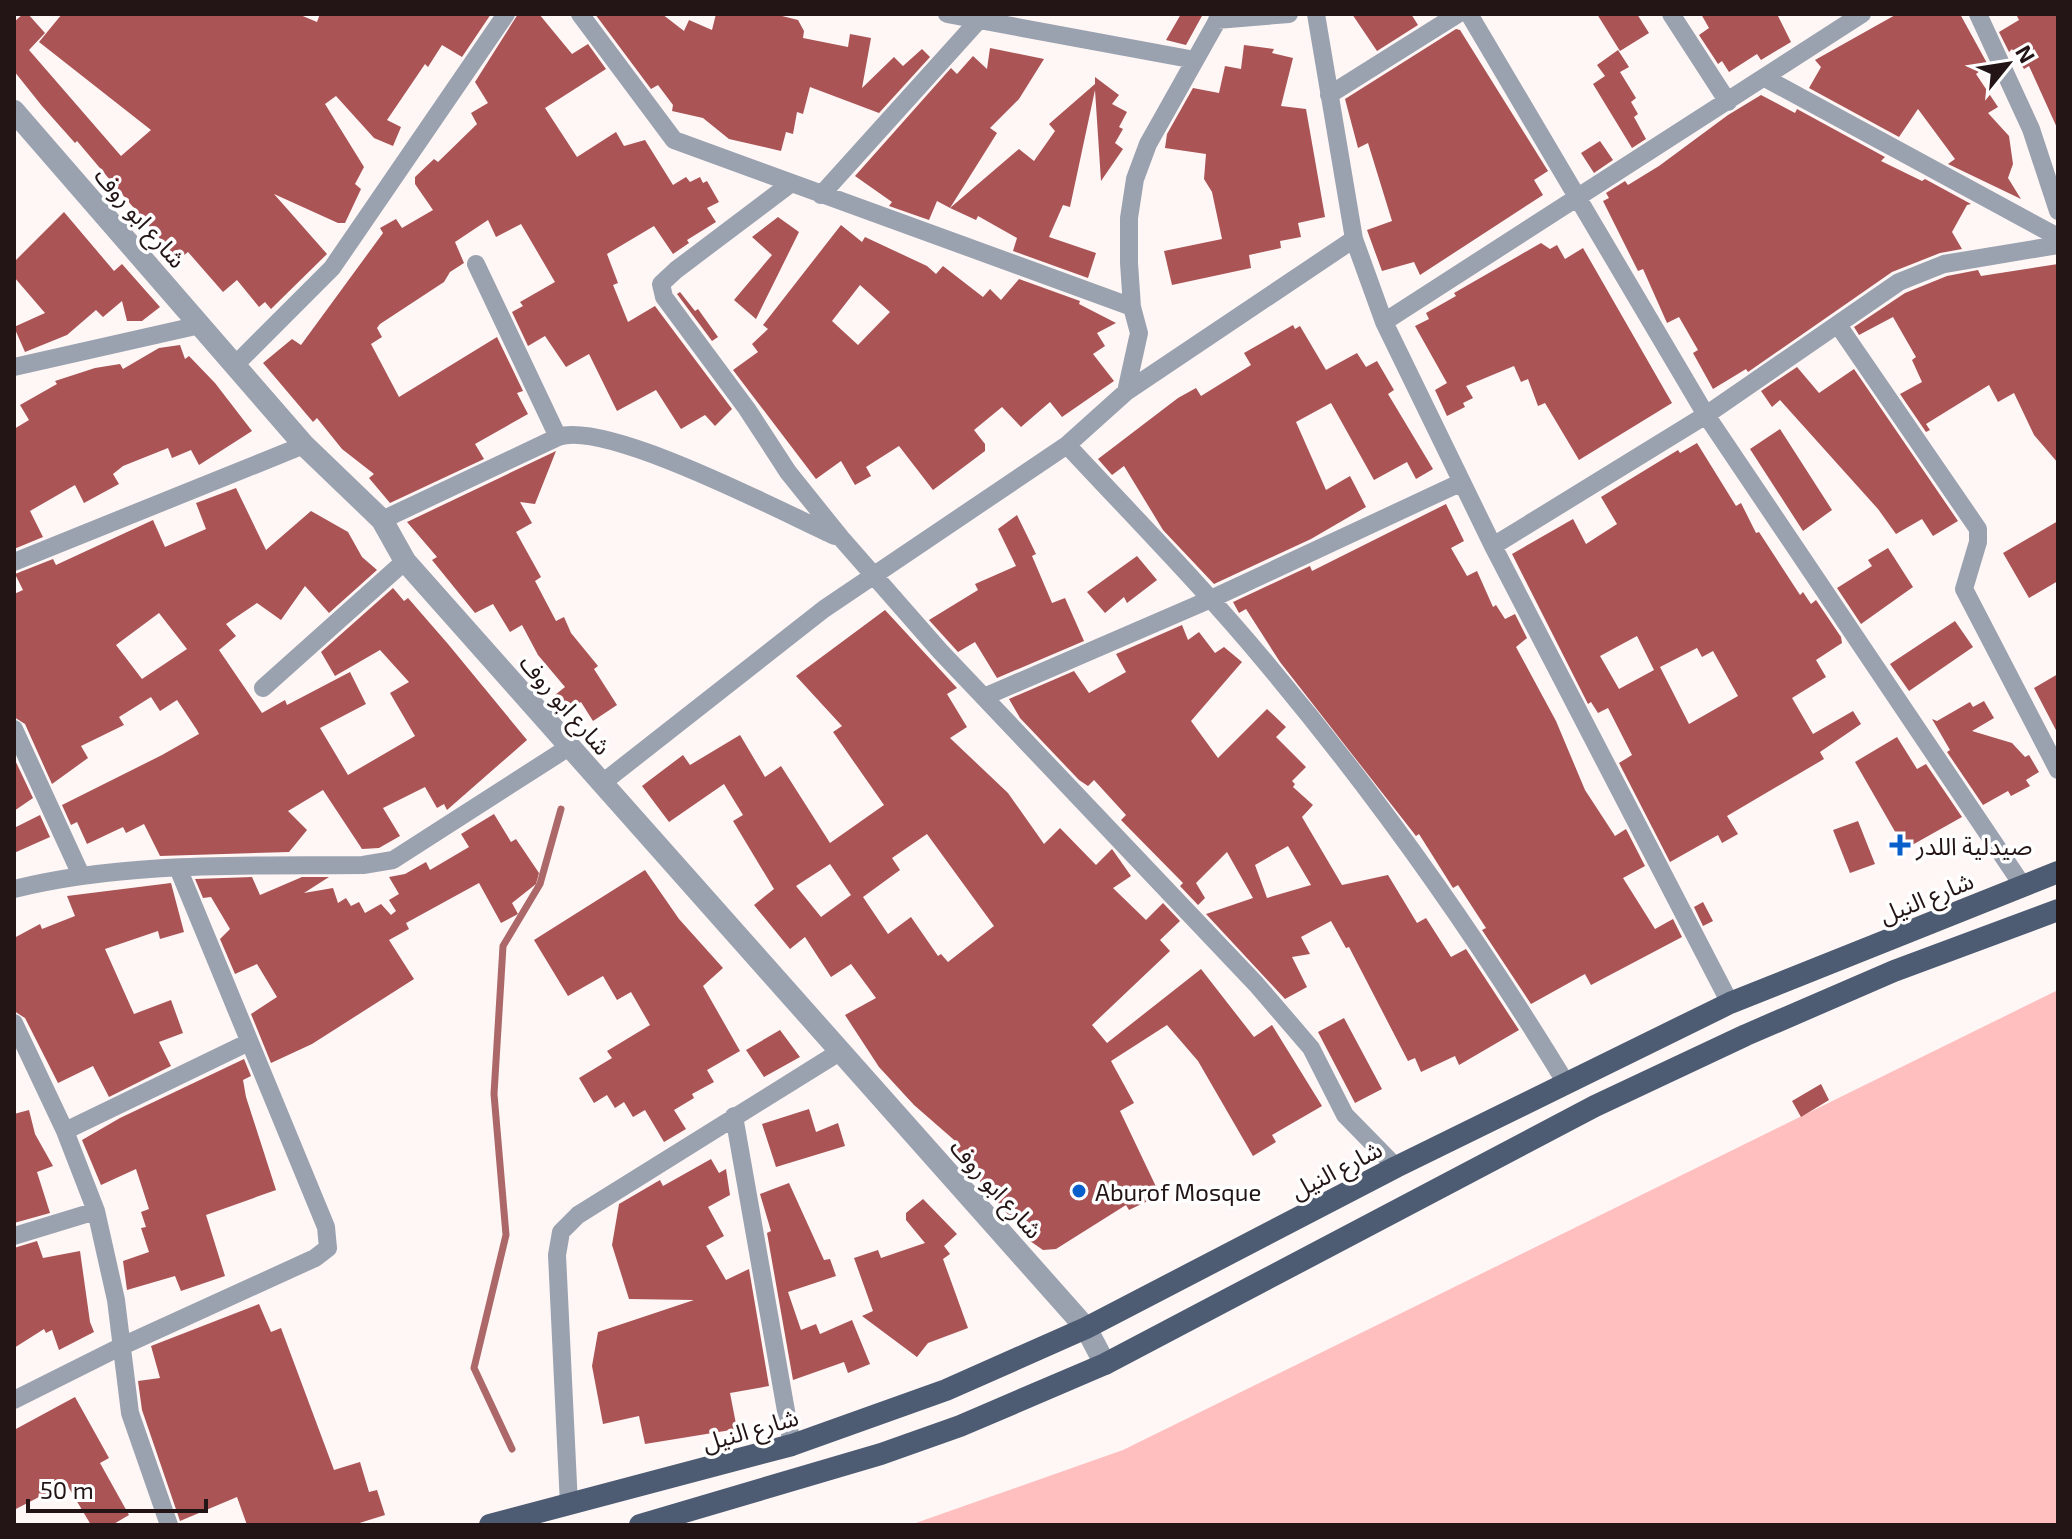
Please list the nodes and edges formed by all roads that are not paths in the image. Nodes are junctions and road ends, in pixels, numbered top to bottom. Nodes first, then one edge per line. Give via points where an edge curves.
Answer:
1 (506, 14) edge
2 (580, 14) edge
3 (947, 14) edge
4 (1289, 14) edge
5 (1316, 14) edge
6 (1458, 14) edge
7 (1469, 14) edge
8 (1671, 14) edge
9 (1862, 14) edge
10 (1978, 14) edge
11 (1219, 17) edge
12 (978, 21) junction
13 (1195, 60) junction
14 (1765, 78) junction
15 (1329, 95) junction
16 (1728, 102) junction
17 (14, 111) edge
18 (790, 184) junction
19 (821, 195) junction
20 (1579, 197) junction
21 (2058, 211) edge
22 (2058, 237) edge
23 (1354, 239) junction
24 (2058, 245) edge
25 (476, 264) dead end
26 (1132, 307) junction
27 (1384, 322) junction
28 (200, 325) junction
29 (1838, 325) junction
30 (236, 364) junction
31 (14, 367) edge
32 (1126, 392) junction
33 (1706, 415) junction
34 (558, 437) junction
35 (304, 445) junction
36 (1067, 445) junction
37 (1462, 482) junction
38 (382, 520) junction
39 (841, 538) junction
40 (1493, 546) junction
41 (405, 561) junction
42 (14, 562) edge
43 (872, 574) junction
44 (1211, 599) junction
45 (263, 688) dead end
46 (984, 697) junction
47 (14, 729) edge
48 (569, 747) junction
49 (2058, 770) edge
50 (601, 784) junction
51 (178, 868) junction
52 (2058, 872) edge
53 (81, 875) junction
54 (2023, 886) junction
55 (14, 889) edge
56 (2058, 910) edge
57 (1730, 1003) junction
58 (14, 1023) edge
59 (247, 1043) junction
60 (841, 1051) junction
61 (1566, 1083) junction
62 (734, 1116) junction
63 (65, 1131) junction
64 (1396, 1167) junction
65 (96, 1211) junction
66 (14, 1236) edge
67 (1086, 1328) junction
68 (120, 1347) junction
69 (1105, 1364) junction
70 (14, 1400) edge
71 (792, 1445) junction
72 (569, 1505) junction
73 (169, 1525) edge
74 (490, 1525) edge
75 (640, 1525) edge

1 - 30 street via 332,268
2 - 18 street via 674,140
3 - 12 street
4 - 11 street
5 - 15 street
6 - 15 street
7 - 20 street
8 - 16 street
9 - 14 street
10 - 21 street via 2031,129
11 - 13 street
12 - 13 street
12 - 19 street
13 - 26 street via 1148,144 1135,179 1129,218
14 - 16 street
14 - 22 street
15 - 23 street
16 - 20 street
17 - 28 street, شارع ابو روف
18 - 19 street
18 - 39 street via 661,284 664,297 788,472
19 - 26 street
20 - 27 street
20 - 33 street
23 - 27 street
23 - 32 street
24 - 29 street via 1918,273
25 - 34 street
26 - 32 street via 1139,333
27 - 37 street
28 - 30 street, شارع ابو روف
28 - 31 street
29 - 33 street
29 - 49 street via 1978,529 1964,589
30 - 35 street, شارع ابو روف
32 - 36 street
33 - 40 street
33 - 54 street
34 - 38 street
34 - 39 street via 583,433 663,458
35 - 38 street, شارع ابو روف
35 - 42 street
36 - 43 street
36 - 44 street
37 - 40 street
37 - 44 street
38 - 41 street, شارع ابو روف
39 - 43 street
40 - 57 street
41 - 45 street
41 - 48 street, شارع ابو روف
43 - 46 street
43 - 50 street
44 - 46 street
44 - 61 street via 1360,782 1482,953
46 - 64 street via 1256,984 1311,1048 1345,1115
47 - 53 street
48 - 50 street, شارع ابو روف
48 - 51 street via 393,860
50 - 60 street, شارع ابو روف
51 - 53 street
51 - 59 street
52 - 54 main road, شارع النيل
53 - 55 street
54 - 57 main road, شارع النيل
56 - 69 main road via 1894,971 1595,1106
57 - 61 main road, شارع النيل
58 - 63 street
59 - 63 street
59 - 68 street via 326,1227 328,1248
60 - 62 street
60 - 67 street, شارع ابو روف
61 - 64 main road, شارع النيل
62 - 71 street
62 - 72 street via 578,1215 561,1232 557,1255
63 - 65 street
64 - 67 main road, شارع النيل
65 - 66 street
65 - 68 street via 116,1300
67 - 69 street, شارع ابو روف
67 - 71 main road, شارع النيل via 921,1400
68 - 70 street
68 - 73 street via 130,1413
69 - 75 main road via 881,1454
71 - 72 main road, شارع النيل
72 - 74 main road, شارع النيل

